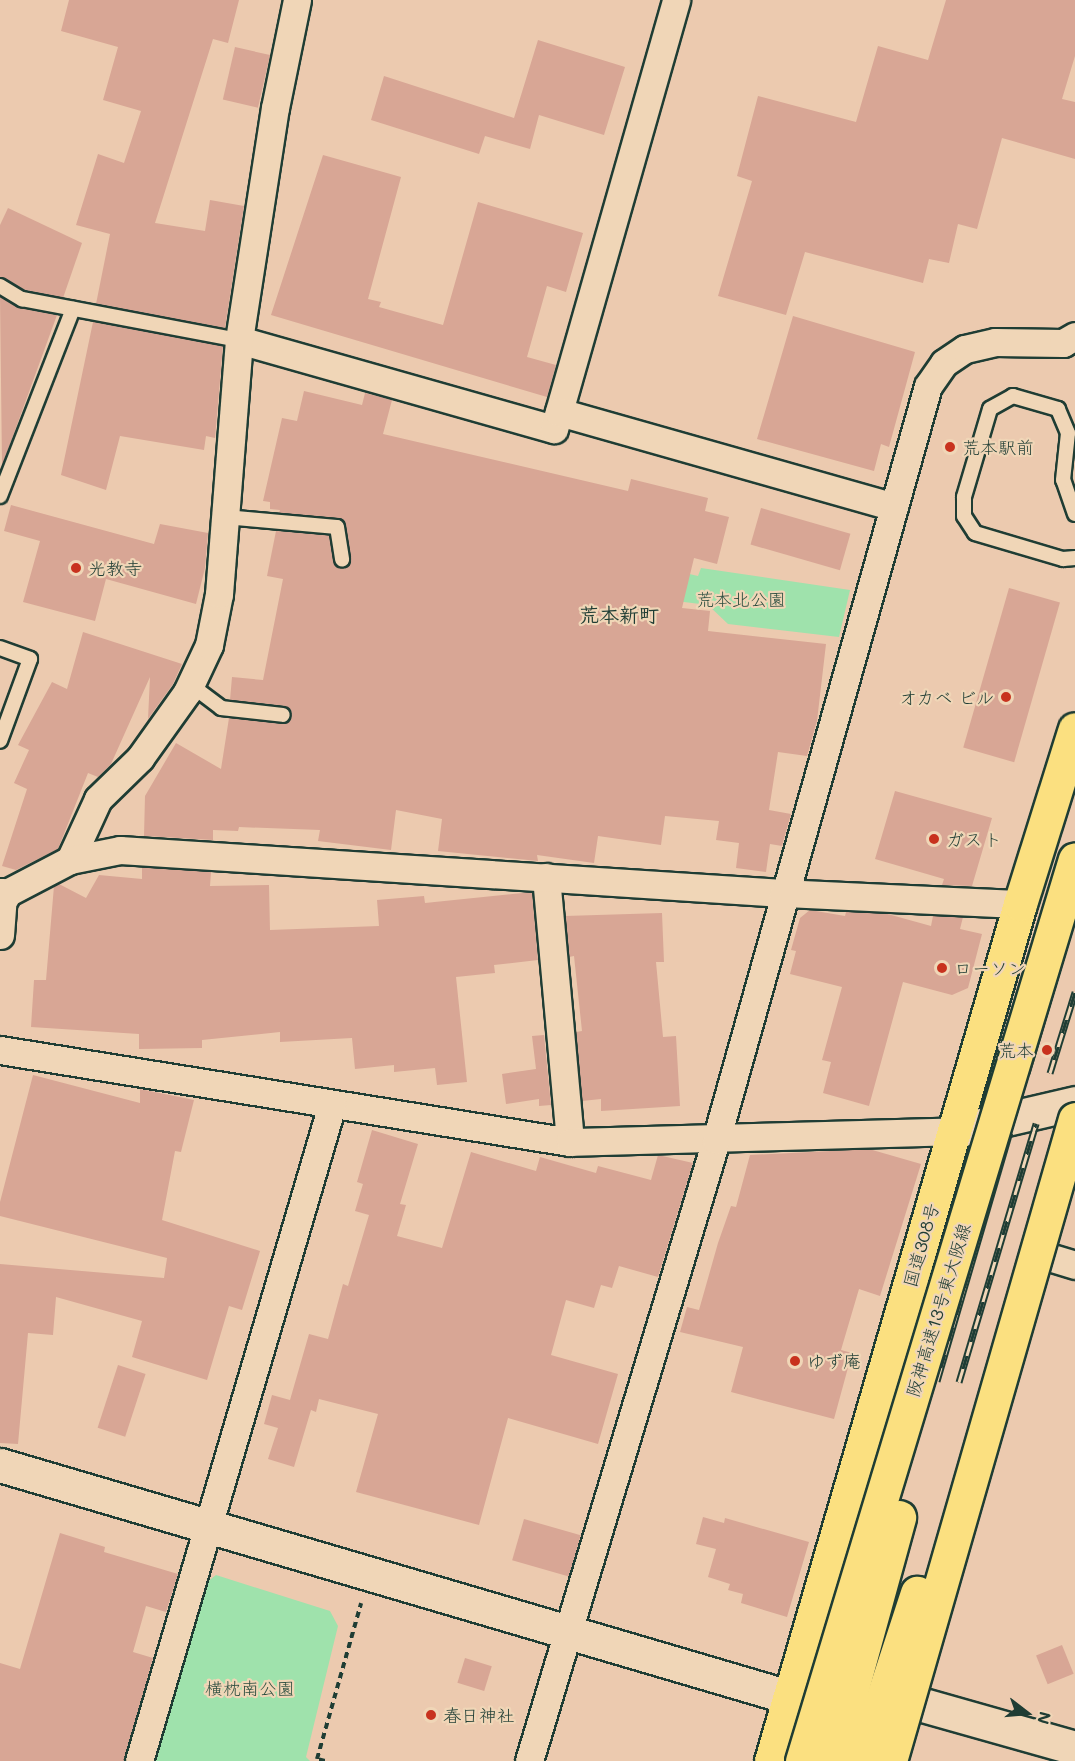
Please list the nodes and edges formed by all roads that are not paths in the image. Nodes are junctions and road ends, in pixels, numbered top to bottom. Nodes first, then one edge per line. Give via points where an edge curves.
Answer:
1 (297, 0) edge
2 (676, 0) edge
3 (0, 286) edge
4 (74, 309) junction
5 (1075, 336) edge
6 (239, 340) junction
7 (559, 412) junction
8 (5, 468) edge
9 (0, 496) edge
10 (894, 507) junction
11 (1075, 514) edge
12 (225, 517) junction
13 (1075, 558) edge
14 (342, 560) dead end
15 (0, 648) edge
16 (190, 685) junction
17 (283, 715) dead end
18 (1075, 729) edge
19 (0, 741) edge
20 (1075, 859) edge
21 (70, 860) junction
22 (546, 877) junction
23 (783, 893) junction
24 (2, 895) edge
25 (1020, 904) junction
26 (0, 935) edge
27 (0, 1050) edge
28 (1015, 1051) junction
29 (1075, 1103) edge
30 (332, 1105) junction
31 (1075, 1119) edge
32 (955, 1131) junction
33 (716, 1140) junction
34 (570, 1142) junction
35 (1075, 1168) edge
36 (1062, 1261) edge
37 (1013, 1329) junction
38 (0, 1465) edge
39 (207, 1529) junction
40 (567, 1633) junction
41 (789, 1697) junction
42 (916, 1702) junction
43 (1075, 1748) edge
44 (139, 1761) edge
45 (529, 1761) edge
46 (771, 1761) edge
47 (802, 1761) edge
48 (832, 1761) edge
49 (862, 1761) edge
50 (890, 1761) edge
51 (900, 1761) edge

1 - 6 street via 275,108
2 - 7 street
3 - 4 lane via 22,299
4 - 6 lane
4 - 8 lane
5 - 10 street via 1063,343 995,342 965,348 944,363 928,386
6 - 7 street via 554,429
6 - 12 street
7 - 10 street
8 - 9 lane
10 - 23 street
11 - 13 lane via 1063,480 1068,433 1058,408 1013,396 990,409 964,497 964,516 975,533 1063,559
12 - 14 lane via 337,527
12 - 16 street via 219,594 209,645
15 - 19 lane via 30,659
16 - 17 lane via 220,708
16 - 21 street via 140,758 98,799
18 - 25 highway, 国道308号
20 - 28 highway, 阪神高速13号東大阪線, bridge
21 - 22 street via 120,850
21 - 24 street
22 - 23 street
22 - 34 street
23 - 25 street
23 - 33 street
24 - 26 street
25 - 32 highway, 国道308号
27 - 30 street
28 - 47 highway, 阪神高速13号東大阪線, bridge
28 - 48 highway, bridge via 966,1269
29 - 32 street
30 - 34 street
30 - 39 street
31 - 37 highway, bridge
32 - 33 street
32 - 41 highway, 国道308号
33 - 34 street
33 - 40 street
35 - 36 highway
36 - 42 highway
37 - 49 highway, bridge via 903,1631
37 - 50 highway, bridge
38 - 39 street
39 - 40 street
39 - 44 street
40 - 41 street
40 - 45 street
41 - 42 street
41 - 46 highway, 国道308号
41 - 51 street
42 - 43 street
42 - 51 highway

